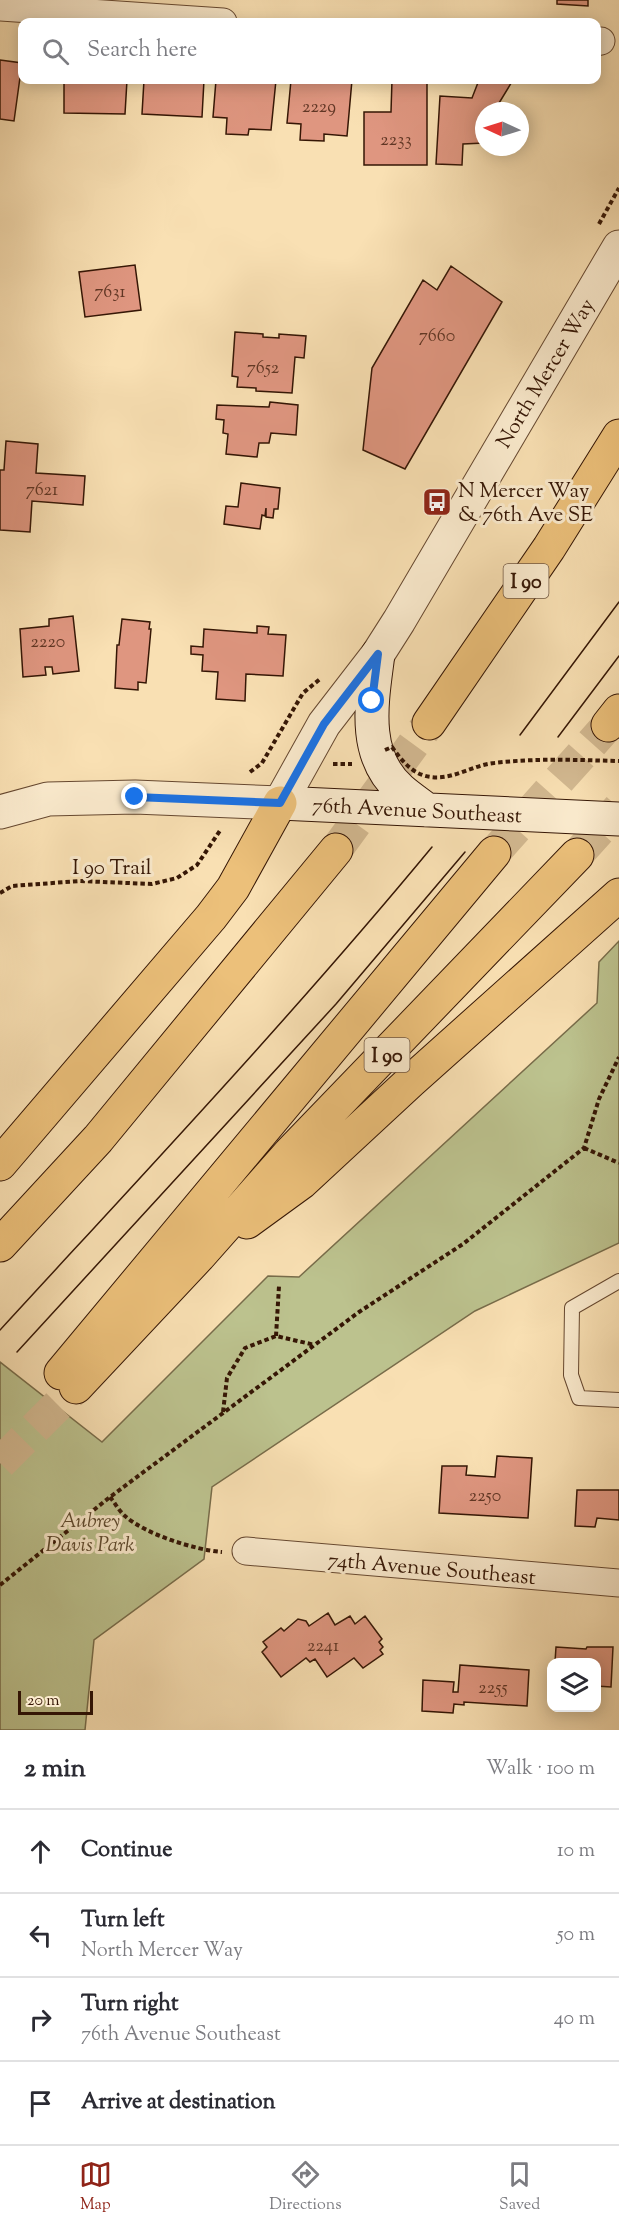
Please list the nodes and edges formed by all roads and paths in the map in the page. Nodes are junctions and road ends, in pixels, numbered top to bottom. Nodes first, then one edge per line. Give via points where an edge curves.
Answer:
1 (0, 7) edge
2 (163, 18) edge
3 (619, 247) edge
4 (619, 436) edge
5 (378, 654) junction
6 (429, 723) tunnel mouth
7 (385, 750) dead end
8 (619, 761) edge
9 (361, 764) dead end
10 (329, 765) dead end
11 (280, 803) junction
12 (427, 810) junction
13 (0, 813) edge
14 (619, 819) edge
15 (213, 845) dead end
16 (336, 850) tunnel mouth
17 (494, 853) tunnel mouth
18 (577, 855) tunnel mouth
19 (0, 893) edge
20 (619, 896) edge
21 (619, 1057) edge
22 (584, 1148) junction
23 (619, 1163) edge
24 (0, 1164) edge
25 (0, 1245) edge
26 (199, 1256) junction
27 (619, 1281) edge
28 (279, 1286) dead end
29 (276, 1335) junction
30 (315, 1345) junction
31 (619, 1400) edge
32 (223, 1413) junction
33 (110, 1497) junction
34 (246, 1551) joint
35 (619, 1583) edge
36 (0, 1585) edge

1 - 2 street
3 - 5 street, North Mercer Way
4 - 6 highway, I 90 via 549,548
5 - 11 street, North Mercer Way via 324,724
5 - 12 street via 372,701 376,755 399,789
7 - 8 path, bridge via 392,747 413,770 431,777 450,776 491,763 538,759
9 - 10 path
11 - 12 street, 76th Avenue Southeast
11 - 13 street, 76th Avenue Southeast via 48,799
11 - 24 highway via 222,903
12 - 14 street, 76th Avenue Southeast
15 - 19 path, I 90 Trail via 191,870 152,884 80,881 12,886
16 - 25 highway via 98,1139
17 - 26 highway, I 90 via 69,1380
18 - 26 highway, I 90 via 290,1153
20 - 26 highway via 302,1182
21 - 22 path via 599,1099
22 - 23 path
22 - 30 path via 463,1245
27 - 31 lane via 572,1308 570,1374 579,1398
28 - 29 path
29 - 30 path
29 - 32 path via 245,1348 227,1378
30 - 32 path
32 - 33 path
33 - 34 path via 125,1516 159,1536 192,1548
33 - 36 path
34 - 35 street, 74th Avenue Southeast

